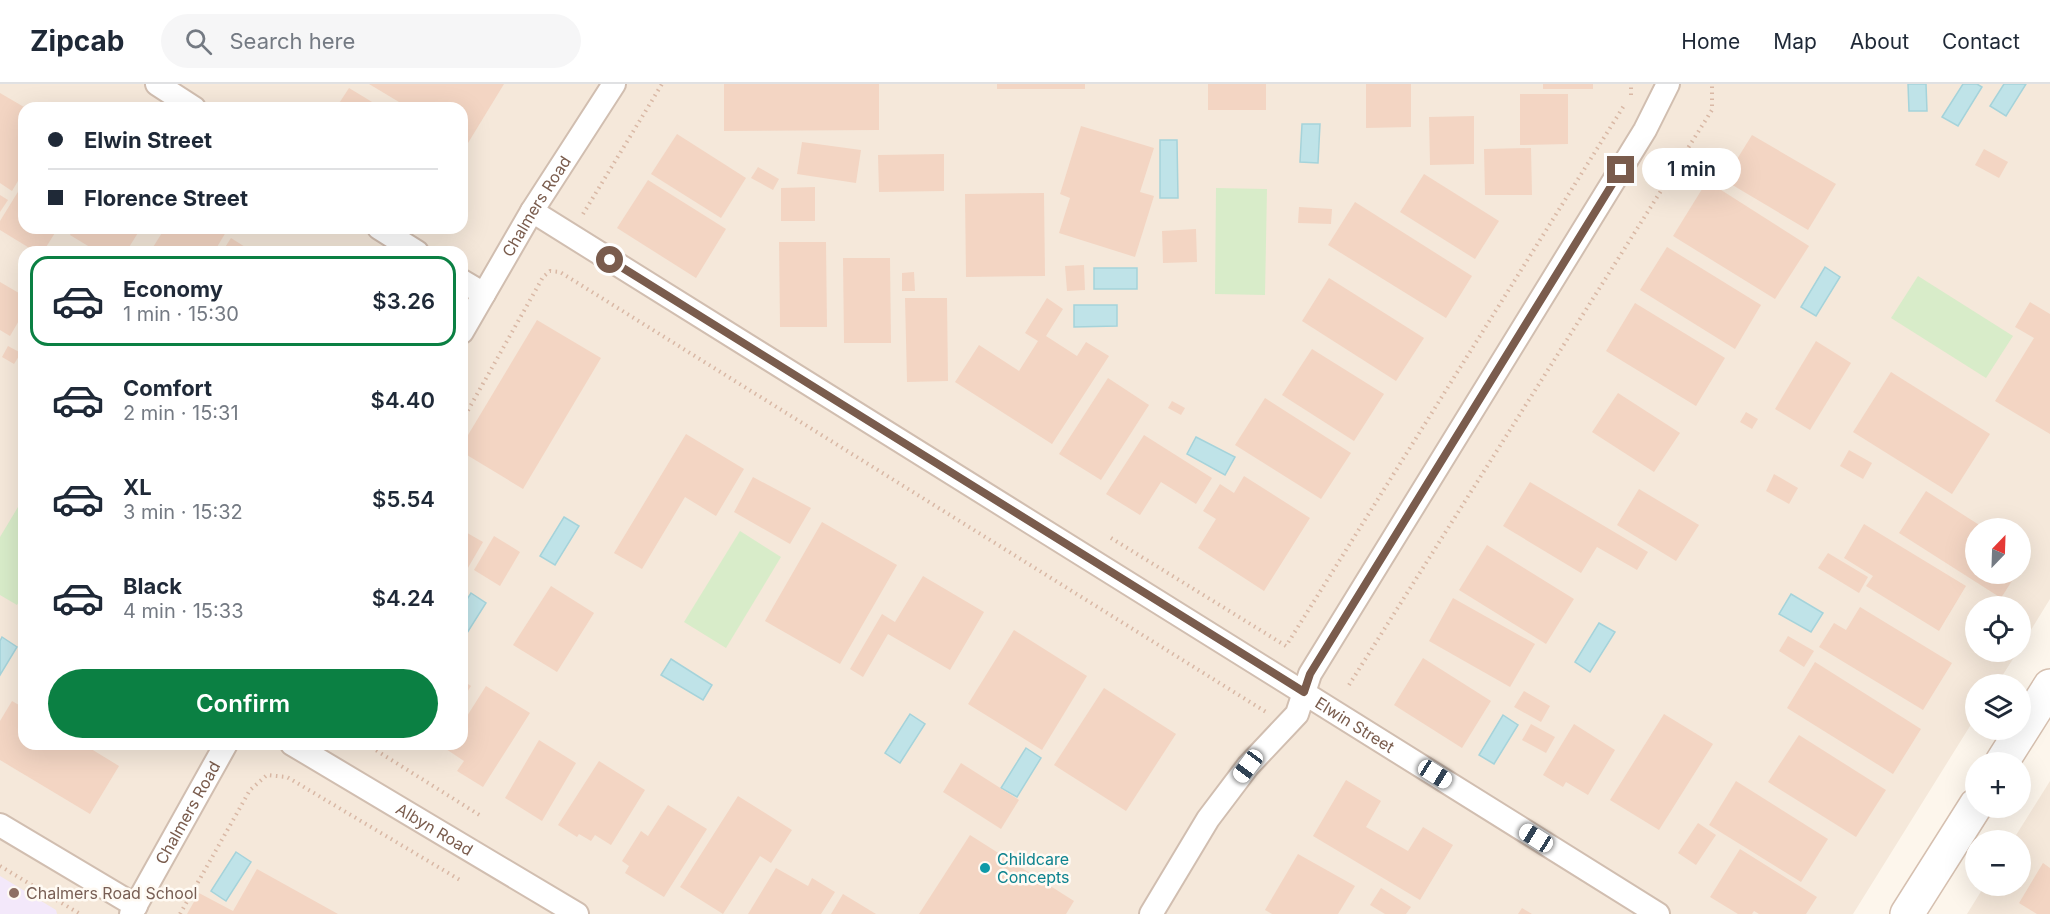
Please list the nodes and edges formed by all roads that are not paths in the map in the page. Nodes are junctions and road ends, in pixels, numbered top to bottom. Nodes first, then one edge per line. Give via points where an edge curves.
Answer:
1 (157, 84) edge
2 (614, 84) edge
3 (1668, 84) edge
4 (185, 102) edge
5 (532, 212) junction
6 (389, 234) edge
7 (408, 246) edge
8 (468, 285) edge
9 (484, 294) junction
10 (468, 322) edge
11 (2050, 686) edge
12 (1304, 692) junction
13 (222, 750) edge
14 (302, 750) edge
15 (2008, 752) edge
16 (1968, 818) edge
17 (0, 825) edge
18 (134, 910) edge
19 (577, 914) edge
20 (1151, 914) edge
21 (1658, 914) edge
22 (1907, 914) edge

1 - 4 street
2 - 5 street, Chalmers Road
3 - 12 street via 1645,130 1310,674
5 - 9 street, Chalmers Road
5 - 12 street, Elwin Street
6 - 7 street
8 - 9 street
9 - 10 street, Chalmers Road
11 - 15 main road
12 - 20 street via 1297,714 1248,766 1208,819
12 - 21 street, Elwin Street
13 - 18 street, Chalmers Road
14 - 19 street, Albyn Road
16 - 22 main road
17 - 18 street

